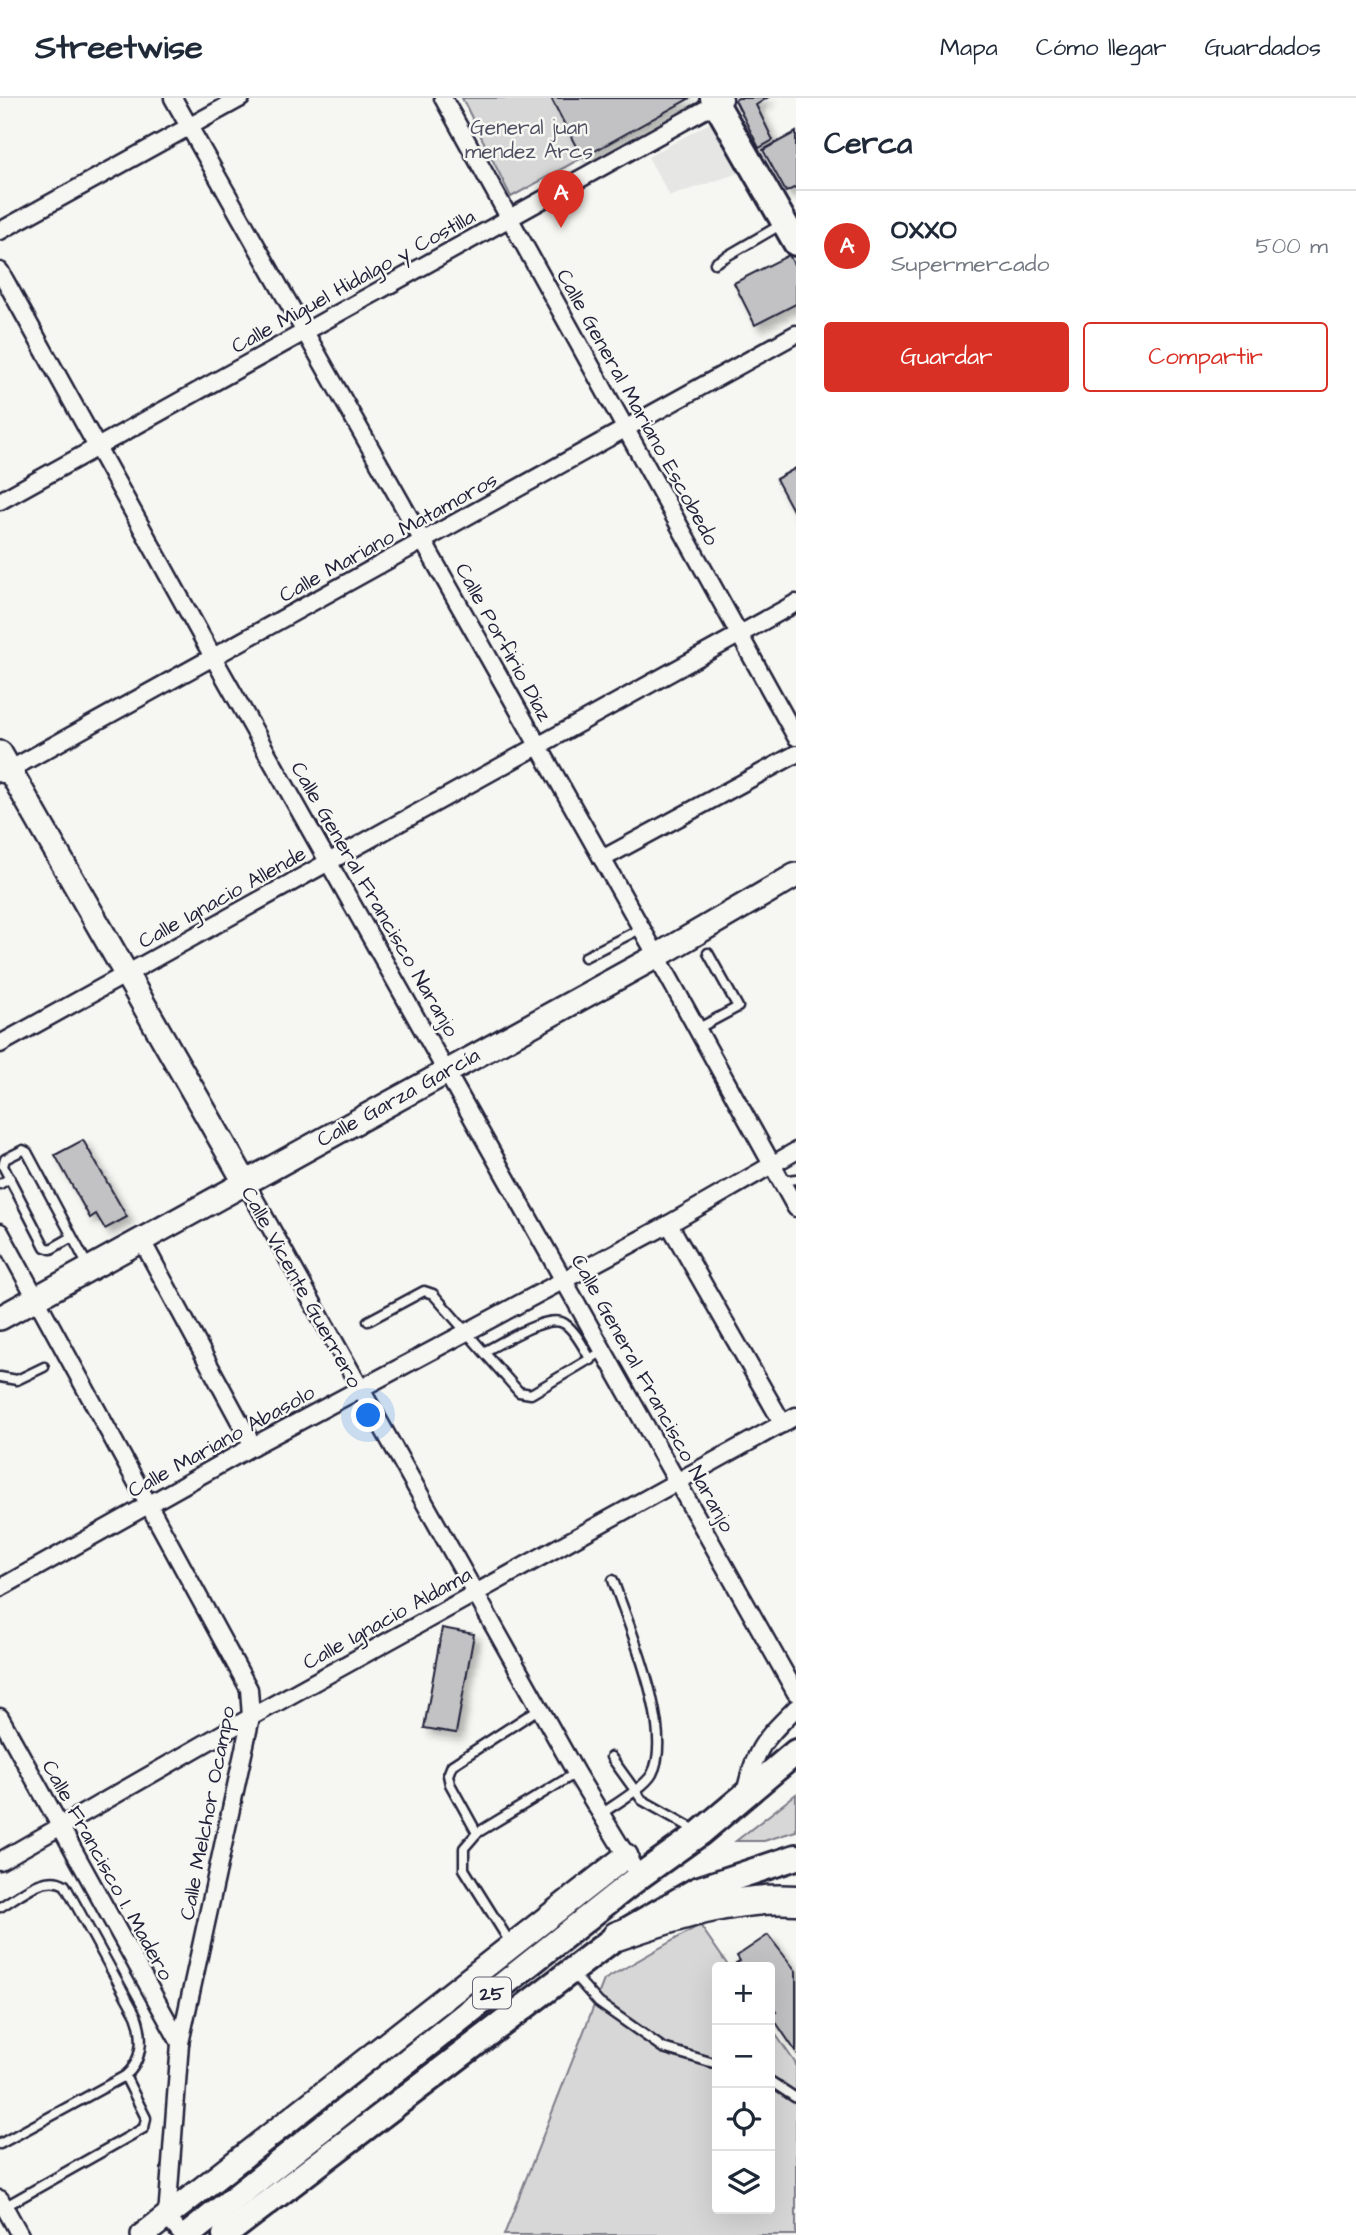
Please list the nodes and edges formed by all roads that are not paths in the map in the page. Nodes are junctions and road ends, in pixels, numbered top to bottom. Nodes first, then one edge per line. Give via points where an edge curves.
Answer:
1 (173, 98) edge
2 (241, 98) edge
3 (443, 98) edge
4 (718, 100) edge
5 (188, 127) junction
6 (510, 218) junction
7 (0, 231) edge
8 (790, 233) edge
9 (715, 263) dead end
10 (0, 271) edge
11 (303, 334) junction
12 (796, 334) edge
13 (625, 429) junction
14 (97, 447) junction
15 (0, 501) edge
16 (425, 542) junction
17 (796, 603) edge
18 (740, 636) junction
19 (213, 657) junction
20 (796, 737) edge
21 (537, 746) junction
22 (796, 754) edge
23 (3, 766) edge
24 (602, 859) junction
25 (330, 861) junction
26 (796, 875) edge
27 (642, 928) junction
28 (708, 953) dead end
29 (657, 956) junction
30 (585, 957) dead end
31 (126, 976) junction
32 (697, 1029) junction
33 (0, 1044) edge
34 (447, 1069) junction
35 (796, 1151) edge
36 (771, 1165) junction
37 (10, 1178) junction
38 (788, 1180) edge
39 (244, 1182) junction
40 (0, 1184) edge
41 (796, 1208) edge
42 (669, 1224) junction
43 (0, 1232) edge
44 (72, 1237) junction
45 (141, 1239) junction
46 (89, 1268) junction
47 (566, 1280) junction
48 (36, 1297) junction
49 (0, 1318) edge
50 (368, 1321) dead end
51 (469, 1331) junction
52 (605, 1350) junction
53 (485, 1351) junction
54 (591, 1360) junction
55 (44, 1367) dead end
56 (0, 1377) edge
57 (359, 1389) junction
58 (789, 1420) edge
59 (253, 1446) junction
60 (679, 1481) junction
61 (148, 1505) junction
62 (613, 1580) dead end
63 (0, 1588) edge
64 (475, 1593) junction
65 (796, 1693) edge
66 (796, 1708) edge
67 (540, 1709) junction
68 (0, 1717) edge
69 (251, 1717) junction
70 (796, 1752) edge
71 (611, 1757) dead end
72 (576, 1773) junction
73 (634, 1790) junction
74 (745, 1793) junction
75 (601, 1814) junction
76 (61, 1827) junction
77 (477, 1833) junction
78 (700, 1833) junction
79 (796, 1857) edge
80 (0, 1861) edge
81 (633, 1866) junction
82 (794, 1906) edge
83 (0, 1907) edge
84 (617, 1936) junction
85 (513, 1946) junction
86 (570, 1971) junction
87 (180, 2043) junction
88 (712, 2063) edge
89 (125, 2076) junction
90 (775, 2084) edge
91 (796, 2098) edge
92 (0, 2144) edge
93 (1, 2201) edge
94 (167, 2217) junction
95 (20, 2235) edge
96 (143, 2235) edge
97 (182, 2235) edge
98 (188, 2235) edge
99 (225, 2235) edge

1 - 5 street, Calle Porfirio Díaz
2 - 5 street
3 - 6 street, Calle General Mariano Escobedo
4 - 6 street, Calle Miguel Hidalgo y Costilla
4 - 8 main road
5 - 7 street
5 - 11 street, Calle Porfirio Díaz
6 - 11 street, Calle Miguel Hidalgo y Costilla
6 - 13 street, Calle General Mariano Escobedo
8 - 9 lane
10 - 14 street, Calle General Francisco Naranjo
11 - 14 street, Calle Miguel Hidalgo y Costilla
11 - 16 street, Calle Porfirio Díaz
12 - 13 street, Calle Mariano Matamoros
13 - 16 street, Calle Mariano Matamoros
13 - 18 street, Calle General Mariano Escobedo
14 - 15 street, Calle Miguel Hidalgo y Costilla
14 - 19 street, Calle General Francisco Naranjo
16 - 19 street, Calle Mariano Matamoros
16 - 21 street, Calle Porfirio Díaz
17 - 18 street, Calle Ignacio Allende
18 - 20 street, Calle General Mariano Escobedo
18 - 21 street, Calle Ignacio Allende
19 - 23 street, Calle Mariano Matamoros
19 - 25 street, Calle General Francisco Naranjo
21 - 24 street, Calle Porfirio Díaz
21 - 25 street, Calle Ignacio Allende
22 - 24 street
23 - 31 street, Calle Vicente Guerrero
24 - 27 street, Calle Porfirio Díaz
25 - 31 street, Calle Ignacio Allende
25 - 34 street, Calle General Francisco Naranjo
26 - 29 street, Calle Garza García
27 - 29 street, Calle Porfirio Díaz
27 - 30 lane
28 - 32 lane via 738,1007
29 - 32 street, Calle Porfirio Díaz
29 - 34 street, Calle Garza García
31 - 33 street, Calle Ignacio Allende
31 - 39 street, Calle Vicente Guerrero
32 - 36 street, Calle Porfirio Díaz
34 - 39 street, Calle Garza García
34 - 47 street, Calle General Francisco Naranjo
35 - 36 street, Calle Mariano Abasolo
36 - 38 street, Calle Porfirio Díaz
36 - 42 street, Calle Mariano Abasolo
37 - 40 lane
37 - 44 lane via 45,1247 51,1249
37 - 44 lane via 4,1160 24,1150
38 - 41 street, Calle Porfirio Díaz
39 - 45 street, Calle Garza García
39 - 57 street, Calle Vicente Guerrero
42 - 47 street, Calle Mariano Abasolo
42 - 58 street
43 - 48 street, Calle Melchor Ocampo
44 - 46 lane
45 - 46 street, Calle Garza García
45 - 59 street
46 - 48 street, Calle Garza García
47 - 51 street, Calle Mariano Abasolo
47 - 52 street, Calle General Francisco Naranjo
48 - 49 street, Calle Garza García
48 - 61 street, Calle Melchor Ocampo
50 - 51 lane via 424,1291 433,1294
51 - 53 lane
51 - 57 street, Calle Mariano Abasolo
52 - 54 lane
52 - 60 street, Calle General Francisco Naranjo
53 - 54 lane via 546,1321 558,1321 566,1324
53 - 54 lane via 519,1392 531,1394
55 - 56 lane via 17,1380
57 - 59 street, Calle Mariano Abasolo
57 - 64 street, Calle Vicente Guerrero
58 - 60 street, Calle Ignacio Aldama
59 - 61 street, Calle Mariano Abasolo
60 - 64 street, Calle Ignacio Aldama
60 - 65 street, Calle General Francisco Naranjo
61 - 63 street, Calle Mariano Abasolo
61 - 69 street, Calle Melchor Ocampo via 243,1676
62 - 73 lane via 652,1691 657,1722 655,1768
64 - 67 street, Calle Vicente Guerrero
64 - 69 street, Calle Ignacio Aldama
66 - 74 street via 761,1742
67 - 72 street, Calle Vicente Guerrero
67 - 77 lane via 452,1765 450,1784
68 - 76 street, Calle Francisco I. Madero
69 - 76 street, Calle Ignacio Aldama
69 - 87 street, Calle Melchor Ocampo
70 - 74 main road, 25
71 - 73 lane
72 - 75 street, Calle Vicente Guerrero
72 - 77 lane
73 - 75 lane
73 - 78 lane via 659,1812
74 - 78 main road, 25
75 - 81 street, Calle Vicente Guerrero
76 - 80 street, Calle Ignacio Aldama
76 - 87 street, Calle Francisco I. Madero
77 - 85 lane via 464,1848 464,1869
78 - 81 main road, 25
79 - 84 main road, 25 via 697,1890
81 - 85 street
81 - 98 main road, 25
82 - 84 highway via 760,1899 666,1919
83 - 89 lane via 46,1881 56,1880 68,1889 139,2023 140,2051
84 - 86 main road, 25
85 - 94 street
86 - 88 lane via 600,2003 663,2048
86 - 99 main road, 25
87 - 94 street, Calle Melchor Ocampo
89 - 92 lane
89 - 93 lane via 146,2118 144,2128
90 - 91 lane
93 - 95 street
94 - 96 street
94 - 97 street

